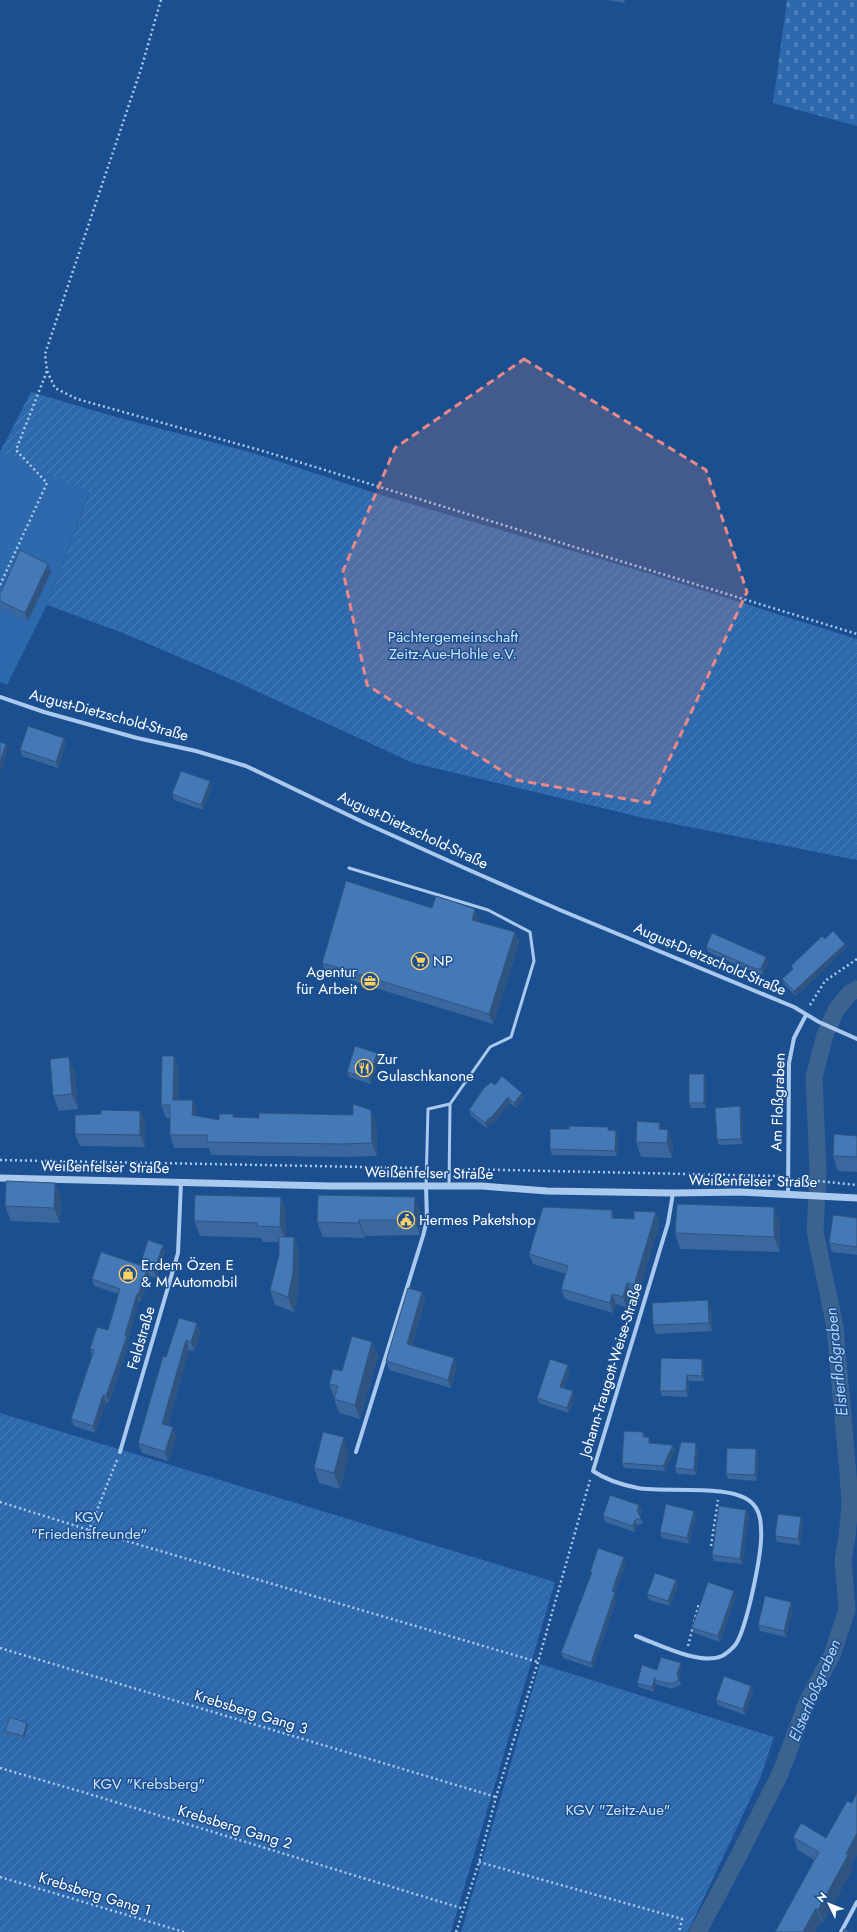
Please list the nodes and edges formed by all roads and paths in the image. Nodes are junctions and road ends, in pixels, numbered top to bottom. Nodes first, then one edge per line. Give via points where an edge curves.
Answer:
1 (161, 0) edge
2 (47, 371) junction
3 (0, 585) edge
4 (857, 634) edge
5 (0, 697) edge
6 (349, 868) dead end
7 (857, 959) edge
8 (806, 1015) junction
9 (857, 1039) edge
10 (450, 1104) junction
11 (0, 1160) edge
12 (426, 1168) junction
13 (448, 1169) junction
14 (0, 1178) edge
15 (789, 1178) junction
16 (181, 1182) junction
17 (857, 1184) edge
18 (426, 1186) junction
19 (449, 1186) junction
20 (673, 1193) junction
21 (788, 1194) junction
22 (857, 1198) edge
23 (120, 1452) joint
24 (356, 1452) dead end
25 (593, 1471) junction
26 (719, 1492) junction
27 (0, 1502) edge
28 (89, 1530) junction
29 (711, 1546) dead end
30 (700, 1603) edge
31 (636, 1636) dead end
32 (0, 1648) edge
33 (686, 1654) junction
34 (538, 1662) junction
35 (0, 1768) edge
36 (496, 1798) junction
37 (479, 1862) junction
38 (0, 1877) edge
39 (857, 1902) edge
40 (464, 1909) junction
41 (184, 1932) edge
42 (456, 1932) edge
43 (679, 1932) edge
44 (841, 1932) edge

1 - 2 path via 139,76 45,354
2 - 3 path via 16,450 47,483
2 - 4 path via 55,388 77,399 263,451
5 - 8 street, August-Dietzschold-Straße via 44,712 246,766 469,870 787,1004
6 - 10 lane via 488,910 530,932 534,962 511,1037 490,1047
7 - 8 path via 825,981
8 - 9 street, August-Dietzschold-Straße
8 - 15 street, Am Floßgraben via 794,1038 789,1062
10 - 12 lane via 428,1109
10 - 13 lane
11 - 12 path
12 - 18 lane
13 - 15 path
13 - 19 lane
14 - 16 street, Weißenfelser Straße
15 - 17 path
15 - 21 street, Am Floßgraben
16 - 18 street, Weißenfelser Straße
16 - 23 street, Feldstraße via 178,1254
18 - 19 street, Weißenfelser Straße
18 - 24 street via 427,1220 423,1236
19 - 20 street, Weißenfelser Straße
20 - 21 street, Weißenfelser Straße
20 - 25 street, Johann-Traugott-Weise-Straße via 668,1223
21 - 22 street, Weißenfelser Straße
23 - 28 path
25 - 26 street, Johann-Traugott-Weise-Straße via 618,1483 639,1488
25 - 34 path
26 - 29 path
26 - 33 street, Johann-Traugott-Weise-Straße via 736,1494 753,1504 762,1531 758,1566 745,1624 735,1644 723,1655 709,1659
27 - 28 path
28 - 34 path
30 - 33 path
31 - 33 street, Johann-Traugott-Weise-Straße
32 - 36 path, Krebsberg Gang 3
34 - 36 path
35 - 40 path, Krebsberg Gang 2
36 - 37 path
37 - 40 path
37 - 43 path via 682,1919
38 - 41 path, Krebsberg Gang 1
39 - 44 street
40 - 42 path

